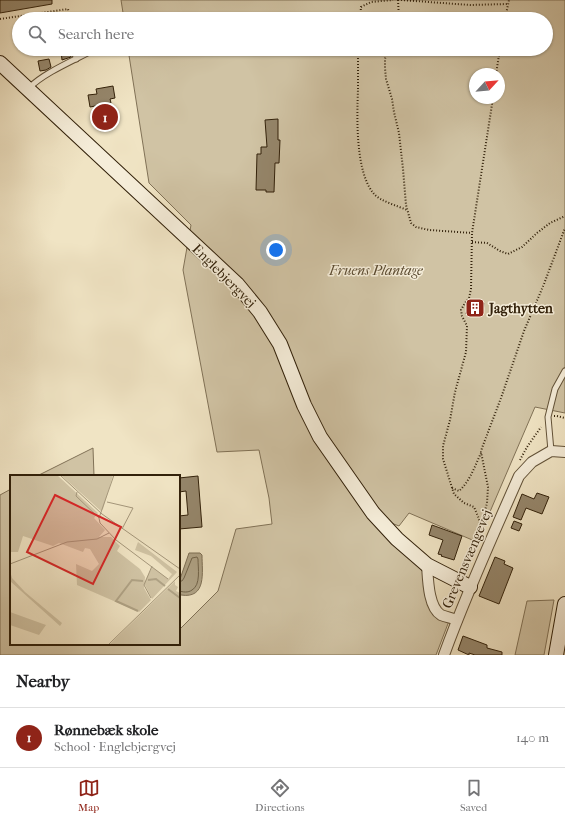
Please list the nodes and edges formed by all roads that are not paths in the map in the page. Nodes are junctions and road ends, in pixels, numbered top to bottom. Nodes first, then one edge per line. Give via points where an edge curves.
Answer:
1 (75, 56) edge
2 (82, 56) edge
3 (76, 59) junction
4 (0, 63) edge
5 (28, 89) junction
6 (565, 371) edge
7 (551, 451) junction
8 (565, 452) edge
9 (427, 565) junction
10 (470, 587) junction
11 (565, 604) edge
12 (457, 620) junction
13 (444, 655) edge
14 (556, 655) edge

1 - 3 lane
2 - 3 lane
3 - 5 lane via 44,76
4 - 5 street, Englebjergvej
5 - 9 street, Englebjergvej via 237,284 260,312 280,344 304,405 320,437 373,513 397,539
6 - 7 lane via 555,389 548,417
7 - 8 street
7 - 10 street, Grevensvængevej via 532,462 519,476
9 - 10 street, Englebjergvej
9 - 12 street via 432,604 441,615
10 - 12 street, Grevensvængevej
11 - 14 street
12 - 13 street, Grevensvængevej

